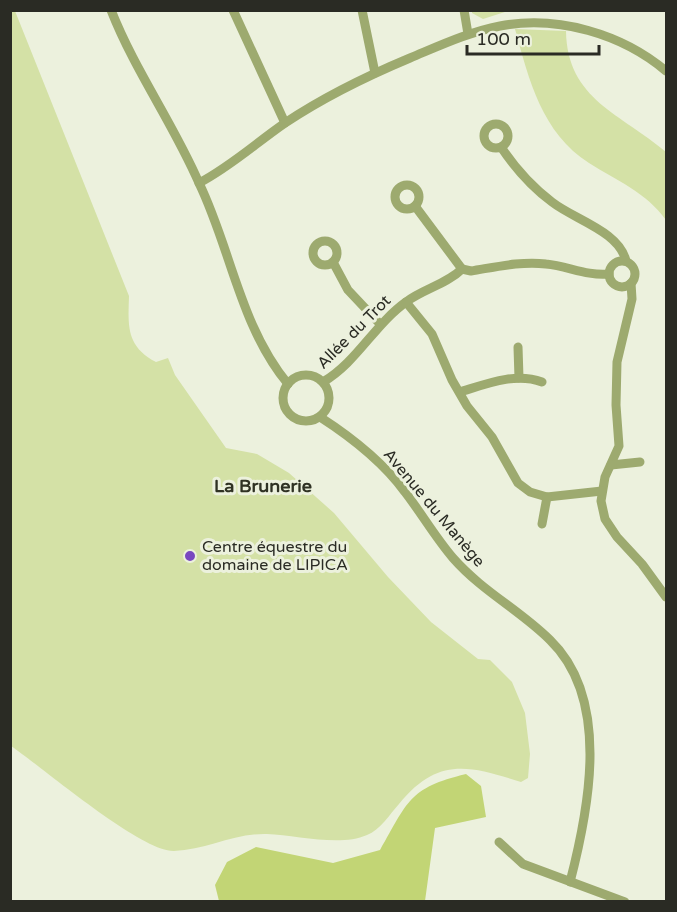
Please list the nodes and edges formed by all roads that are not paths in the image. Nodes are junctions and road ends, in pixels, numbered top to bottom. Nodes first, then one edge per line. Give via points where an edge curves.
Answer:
1 (111, 10) edge
2 (233, 10) edge
3 (362, 10) edge
4 (464, 10) edge
5 (468, 34) junction
6 (666, 71) edge
7 (375, 73) junction
8 (285, 123) junction
9 (501, 147) dead end
10 (199, 183) junction
11 (415, 206) dead end
12 (626, 261) junction
13 (333, 262) dead end
14 (462, 269) junction
15 (609, 274) junction
16 (632, 283) junction
17 (406, 302) junction
18 (380, 324) junction
19 (518, 347) dead end
20 (519, 378) junction
21 (323, 382) junction
22 (542, 382) dead end
23 (288, 384) junction
24 (460, 392) junction
25 (320, 417) junction
26 (640, 462) dead end
27 (611, 465) junction
28 (602, 491) junction
29 (547, 497) junction
30 (542, 524) dead end
31 (666, 597) edge
32 (499, 842) dead end
33 (570, 882) junction
34 (625, 902) edge

1 - 10 street
2 - 8 street
3 - 7 street
4 - 5 street
5 - 6 street via 534,22 575,27 629,46
5 - 7 street
7 - 8 street
8 - 10 street
9 - 12 street via 521,174 549,200 618,243
10 - 23 street via 260,343
11 - 14 street
12 - 15 street via 615,263
12 - 16 street via 635,271
13 - 18 street via 348,290
14 - 15 street, Allée du Trot via 533,263 592,275
14 - 17 street, Allée du Trot
15 - 16 street via 615,285 624,287
16 - 27 street via 617,362 619,446
17 - 18 street, Allée du Trot
17 - 24 street via 432,334
18 - 21 street, Allée du Trot via 336,375
19 - 20 street
20 - 22 street
20 - 24 street
21 - 23 street via 301,375
21 - 25 street via 330,397
23 - 25 street via 282,398 288,413 306,422
24 - 29 street via 518,483
25 - 33 street, Avenue du Manège via 369,453 405,492 469,575 545,634 573,669 586,702 589,732 585,810
26 - 27 street
27 - 28 street
28 - 29 street
28 - 31 street via 605,519
29 - 30 street
32 - 33 street via 523,864
33 - 34 street

